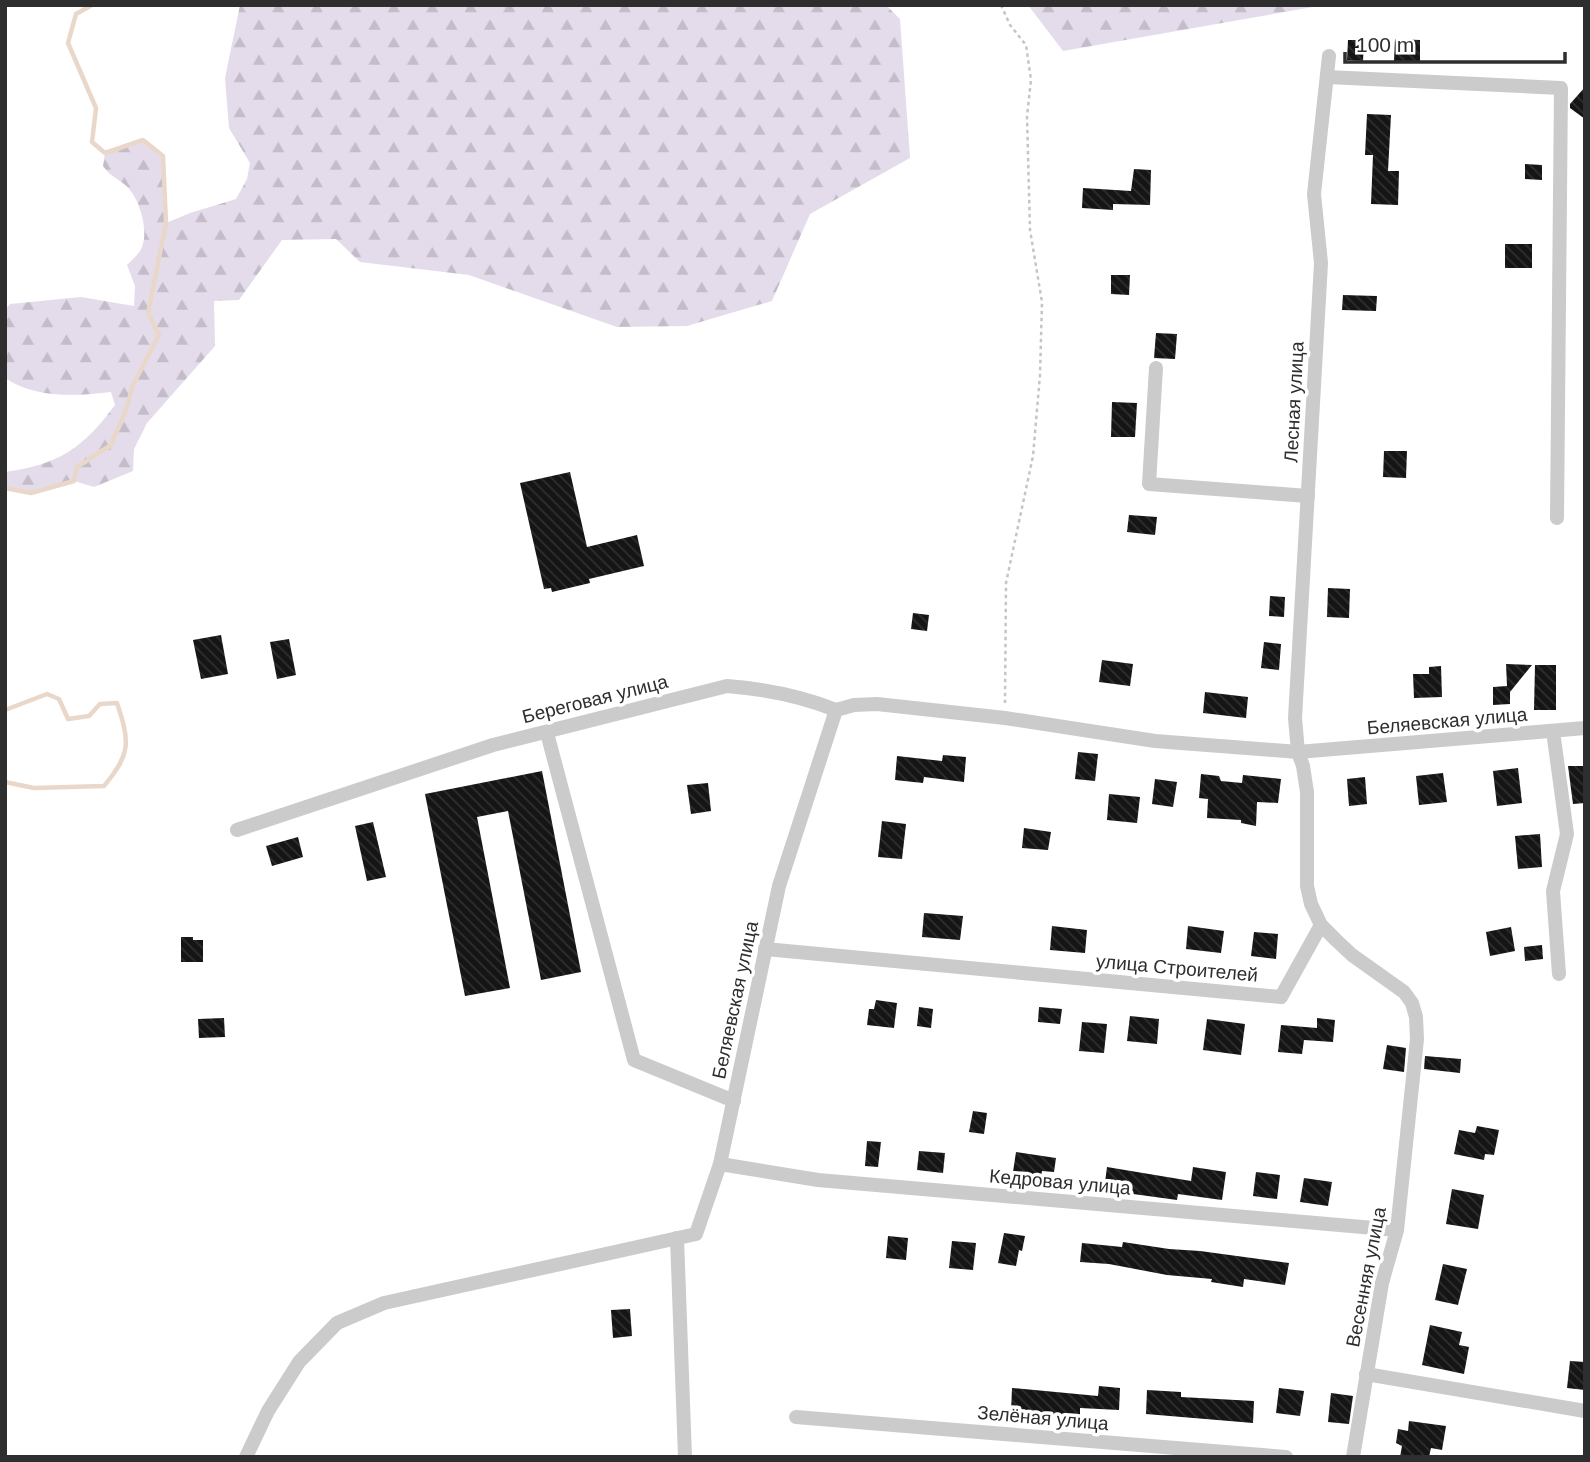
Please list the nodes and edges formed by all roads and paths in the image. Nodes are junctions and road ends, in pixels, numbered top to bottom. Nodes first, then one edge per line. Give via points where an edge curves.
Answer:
1 (1001, 5) edge
2 (1329, 56) dead end
3 (1326, 77) junction
4 (1156, 368) dead end
5 (1308, 496) junction
6 (1558, 518) dead end
7 (836, 710) junction
8 (1004, 718) junction
9 (1585, 728) edge
10 (1553, 731) junction
11 (547, 733) junction
12 (1306, 752) junction
13 (237, 830) dead end
14 (1321, 925) junction
15 (765, 949) junction
16 (1559, 974) dead end
17 (734, 1101) junction
18 (720, 1164) junction
19 (1397, 1230) junction
20 (677, 1238) junction
21 (1366, 1374) junction
22 (1585, 1411) edge
23 (796, 1417) dead end
24 (246, 1457) edge
25 (685, 1457) edge
26 (1286, 1457) edge
27 (1353, 1457) edge

1 - 8 path via 1026,45 1031,79 1027,116 1030,230 1042,302 1033,456 1006,583
2 - 3 street, Лесная улица
3 - 5 street, Лесная улица via 1314,194 1321,263
3 - 6 street via 1560,88
4 - 5 street via 1149,484
5 - 12 street, Лесная улица via 1295,718
7 - 8 street, Беляевская улица via 877,704
7 - 11 street, Береговая улица via 793,696 727,686
7 - 15 street, Беляевская улица via 779,886
8 - 12 street, Беляевская улица via 1155,741
9 - 10 street, Беляевская улица
10 - 12 street, Беляевская улица
10 - 16 street via 1567,834 1553,891
11 - 13 street, Береговая улица via 492,745
11 - 17 street via 634,1060
12 - 14 street, Лесная улица via 1307,886
14 - 15 street, улица Строителей via 1281,997
14 - 19 street, Весенняя улица via 1352,955 1394,982 1412,1003 1416,1017
15 - 17 street, Беляевская улица
17 - 18 street, Беляевская улица
18 - 19 street, Кедровая улица via 818,1180
18 - 20 street, Беляевская улица via 696,1234
19 - 21 street, Весенняя улица via 1382,1283
20 - 24 street, Беляевская улица via 384,1303 337,1323 299,1362
20 - 25 street
21 - 22 street
21 - 27 street, Весенняя улица
23 - 26 street, Зелёная улица

